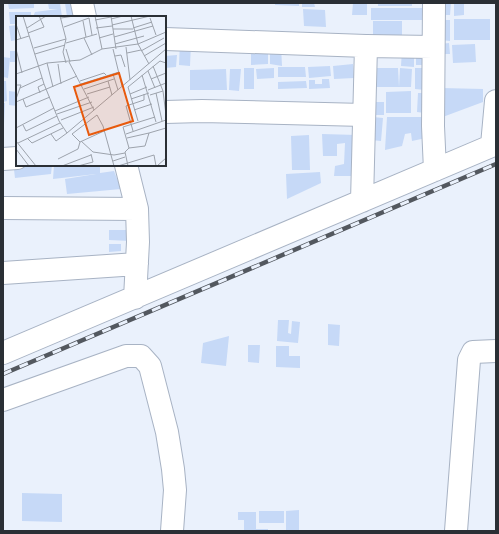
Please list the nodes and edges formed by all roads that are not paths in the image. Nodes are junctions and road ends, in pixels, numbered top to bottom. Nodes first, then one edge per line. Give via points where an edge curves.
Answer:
1 (82, 3) edge
2 (434, 3) edge
3 (85, 16) edge
4 (166, 39) edge
5 (366, 46) junction
6 (433, 47) junction
7 (496, 101) edge
8 (166, 112) edge
9 (364, 115) junction
10 (494, 144) edge
11 (16, 158) edge
12 (3, 159) edge
13 (126, 166) edge
14 (435, 170) junction
15 (362, 201) junction
16 (3, 208) edge
17 (136, 209) junction
18 (137, 264) junction
19 (3, 273) edge
20 (135, 298) junction
21 (496, 352) edge
22 (3, 353) edge
23 (3, 400) edge
24 (172, 531) edge
25 (456, 531) edge

1 - 3 street
2 - 6 street
4 - 5 street
5 - 6 street
5 - 9 street
6 - 14 street
7 - 10 street
8 - 9 street
9 - 15 street
10 - 14 street
11 - 12 street
13 - 17 street
14 - 15 street
15 - 20 street
16 - 17 street
17 - 18 street
18 - 19 street
18 - 20 street
20 - 22 street
21 - 25 street via 473,352 469,360
23 - 24 street via 126,356 141,356 150,366 155,379 167,432 175,490

